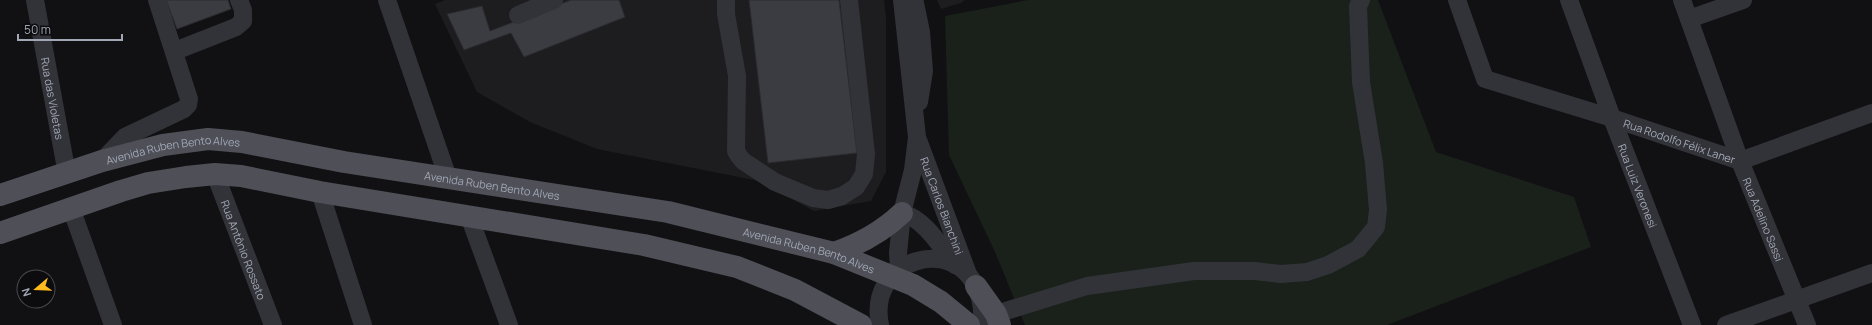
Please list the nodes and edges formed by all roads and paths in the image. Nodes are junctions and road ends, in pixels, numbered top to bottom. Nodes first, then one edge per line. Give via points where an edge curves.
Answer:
1 (35, 0) edge
2 (157, 0) edge
3 (239, 0) edge
4 (387, 0) edge
5 (554, 0) edge
6 (726, 0) edge
7 (849, 0) edge
8 (1361, 0) edge
9 (1457, 0) edge
10 (1568, 0) edge
11 (1682, 0) edge
12 (1743, 0) edge
13 (911, 2) edge
14 (518, 15) dead end
15 (1689, 19) junction
16 (175, 51) junction
17 (1872, 113) edge
18 (1612, 118) junction
19 (916, 132) junction
20 (102, 161) junction
21 (1740, 161) junction
22 (67, 174) junction
23 (215, 174) junction
24 (448, 178) junction
25 (320, 192) junction
26 (0, 194) edge
27 (71, 208) junction
28 (902, 213) junction
29 (469, 216) junction
30 (0, 233) edge
31 (834, 253) junction
32 (895, 272) junction
33 (1872, 273) edge
34 (966, 275) junction
35 (1798, 300) junction
36 (992, 321) edge
37 (113, 325) edge
38 (273, 325) edge
39 (363, 325) edge
40 (509, 325) edge
41 (861, 325) edge
42 (880, 325) edge
43 (969, 325) edge
44 (1692, 325) edge
45 (1726, 325) edge
46 (1806, 325) edge

1 - 22 street, Rua das Violetas
2 - 16 street
3 - 16 street via 243,10 243,21 236,27
4 - 24 street
5 - 14 street
6 - 7 street via 726,14 737,76 736,151 743,161 775,182 813,198 828,200 842,196 856,187 864,174 866,154
8 - 36 street via 1358,6 1362,82 1378,210 1376,227 1358,249 1328,265 1307,272 1281,274 1255,271 1194,271 1087,286
9 - 18 street, Rua Rodolfo Félix Laner via 1485,79
10 - 18 street, Rua Luiz Veronesi
11 - 15 street, Rua Adelino Sassi
12 - 15 street
13 - 19 street, Rua Carlos Bianchini
15 - 21 street, Rua Adelino Sassi
16 - 20 street via 189,99 188,105 126,137
17 - 21 street, Rua Rodolfo Félix Laner
18 - 21 street, Rua Rodolfo Félix Laner
18 - 44 street, Rua Luiz Veronesi
19 - 28 street, Rua Carlos Bianchini via 913,170
19 - 34 street, Rua Carlos Bianchini
20 - 22 main road, Avenida Ruben Bento Alves
20 - 24 main road, Avenida Ruben Bento Alves via 162,145 208,140 242,142 344,162
21 - 35 street, Rua Adelino Sassi
22 - 26 main road, Avenida Ruben Bento Alves
23 - 25 main road via 241,176
23 - 27 main road via 148,183
23 - 38 street, Rua Antônio Rossato
24 - 31 main road, Avenida Ruben Bento Alves via 668,212
25 - 29 main road
25 - 39 street
27 - 30 main road
27 - 37 street
28 - 31 main road via 870,238
28 - 32 street, Rua Carlos Bianchini
28 - 34 street via 910,215 922,225
29 - 40 street
29 - 41 main road via 644,245 737,267 795,290
31 - 32 main road, Avenida Ruben Bento Alves
32 - 34 street via 909,263 925,259 943,260
32 - 42 street via 881,292 878,307
32 - 43 main road, Avenida Ruben Bento Alves via 941,302
33 - 35 street
34 - 36 main road
35 - 45 street
35 - 46 street, Rua Adelino Sassi

